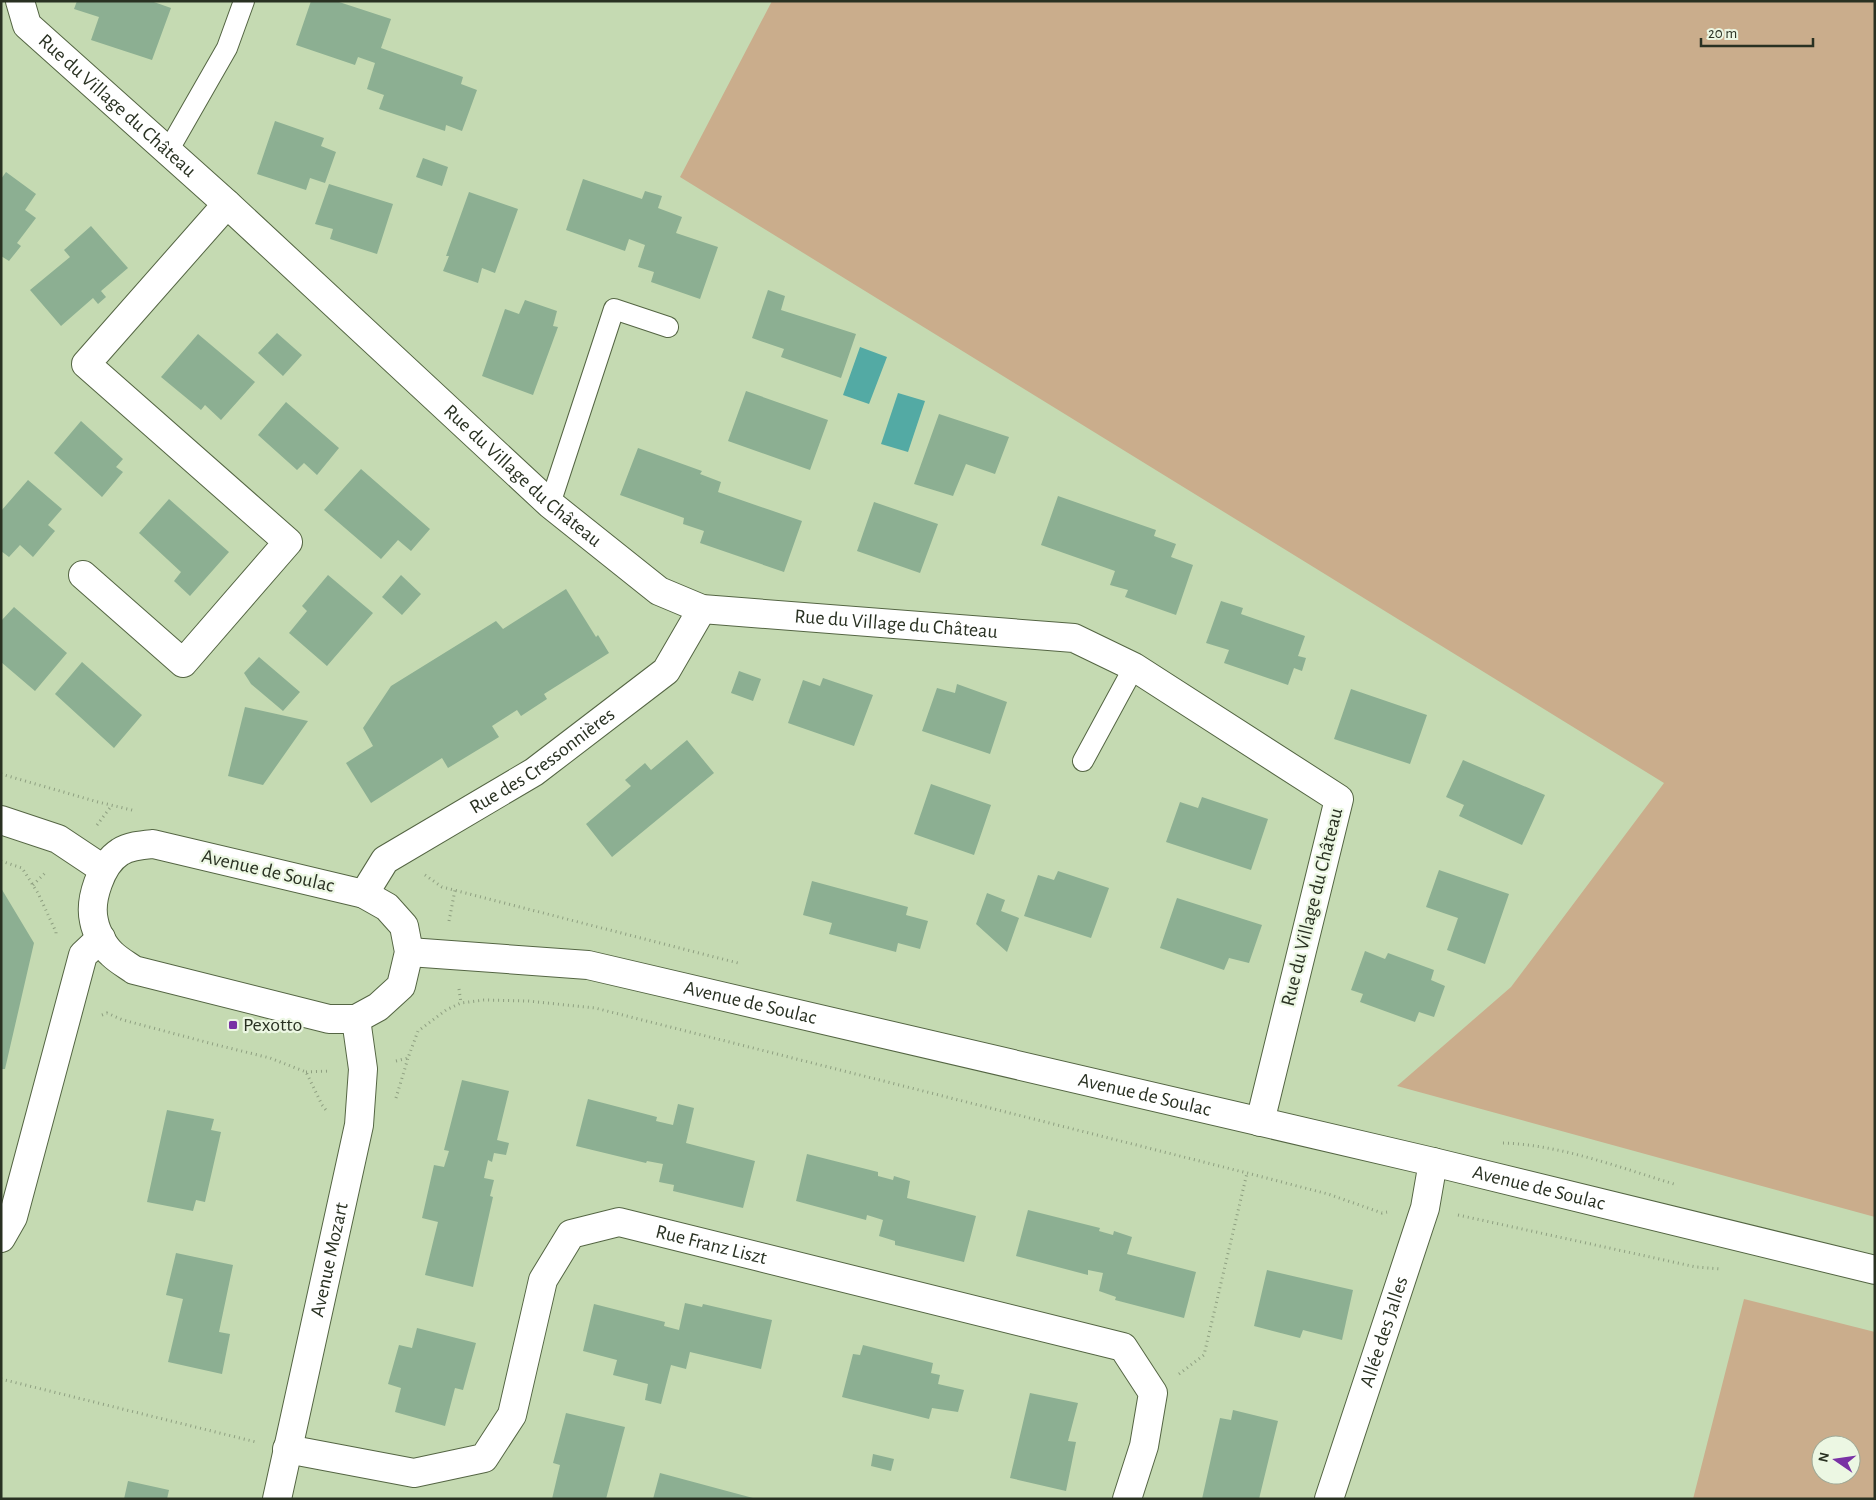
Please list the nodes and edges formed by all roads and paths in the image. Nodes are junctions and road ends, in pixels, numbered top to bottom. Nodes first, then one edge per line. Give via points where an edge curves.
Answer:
1 (20, 1) edge
2 (244, 1) edge
3 (168, 151) junction
4 (227, 204) junction
5 (668, 327) dead end
6 (550, 504) junction
7 (83, 576) dead end
8 (702, 609) junction
9 (1134, 667) junction
10 (1083, 761) dead end
11 (1, 774) edge
12 (140, 812) dead end
13 (1, 820) edge
14 (385, 860) junction
15 (1, 861) edge
16 (22, 868) dead end
17 (103, 870) junction
18 (364, 894) junction
19 (101, 938) junction
20 (409, 952) junction
21 (740, 963) dead end
22 (96, 1016) dead end
23 (356, 1019) junction
24 (363, 1069) junction
25 (306, 1072) junction
26 (1260, 1122) junction
27 (1496, 1142) dead end
28 (355, 1147) junction
29 (1433, 1162) junction
30 (1247, 1173) junction
31 (1679, 1185) dead end
32 (1425, 1208) junction
33 (1, 1238) edge
34 (1725, 1270) dead end
35 (1875, 1270) edge
36 (1, 1380) edge
37 (1153, 1392) junction
38 (287, 1449) junction
39 (277, 1499) edge
40 (1127, 1499) edge
41 (1329, 1499) edge

1 - 3 street, Rue du Village du Château via 27,25
2 - 3 lane via 228,48
3 - 4 street, Rue du Village du Château
4 - 6 street, Rue du Village du Château
4 - 7 street via 86,364 288,542 183,663
5 - 6 lane via 614,309
6 - 8 street, Rue du Village du Château via 659,591
8 - 9 street, Rue du Village du Château via 1074,638
8 - 14 street, Rue des Cressonnières via 666,671 534,772
9 - 10 lane
9 - 26 street, Rue du Village du Château via 1338,799
11 - 12 path
13 - 17 street via 58,839
14 - 18 street, Rue des Cressonnières
14 - 21 path via 421,873 442,886
15 - 16 path
17 - 18 street, Avenue de Soulac via 119,852 153,844
17 - 19 street, Avenue de Soulac via 94,898 94,920
18 - 20 street, Avenue de Soulac via 387,907 404,926
19 - 23 street, Avenue de Soulac via 112,954 134,970 330,1019
19 - 33 street via 82,955 13,1217
20 - 23 street, Avenue de Soulac via 401,986 378,1007
20 - 26 street, Avenue de Soulac via 588,965
22 - 25 path via 107,1013 270,1058
23 - 24 street, Avenue Mozart
24 - 25 path
24 - 28 street, Avenue Mozart
24 - 30 path via 408,1058 418,1031 461,1003 528,1001 596,1008
25 - 28 path via 322,1105
26 - 29 street, Avenue de Soulac
27 - 31 path via 1524,1144 1586,1157
28 - 38 street, Avenue Mozart
29 - 32 street, Allée des Jalles
29 - 35 street, Avenue de Soulac
30 - 32 path via 1328,1194 1382,1213
30 - 37 path via 1204,1355
32 - 34 path via 1696,1267
32 - 41 street, Allée des Jalles
36 - 38 path
37 - 38 street, Rue Franz Liszt via 1123,1347 620,1222 571,1234 543,1280 512,1415 484,1458 414,1473
37 - 40 street via 1144,1446
38 - 39 street, Avenue Mozart

